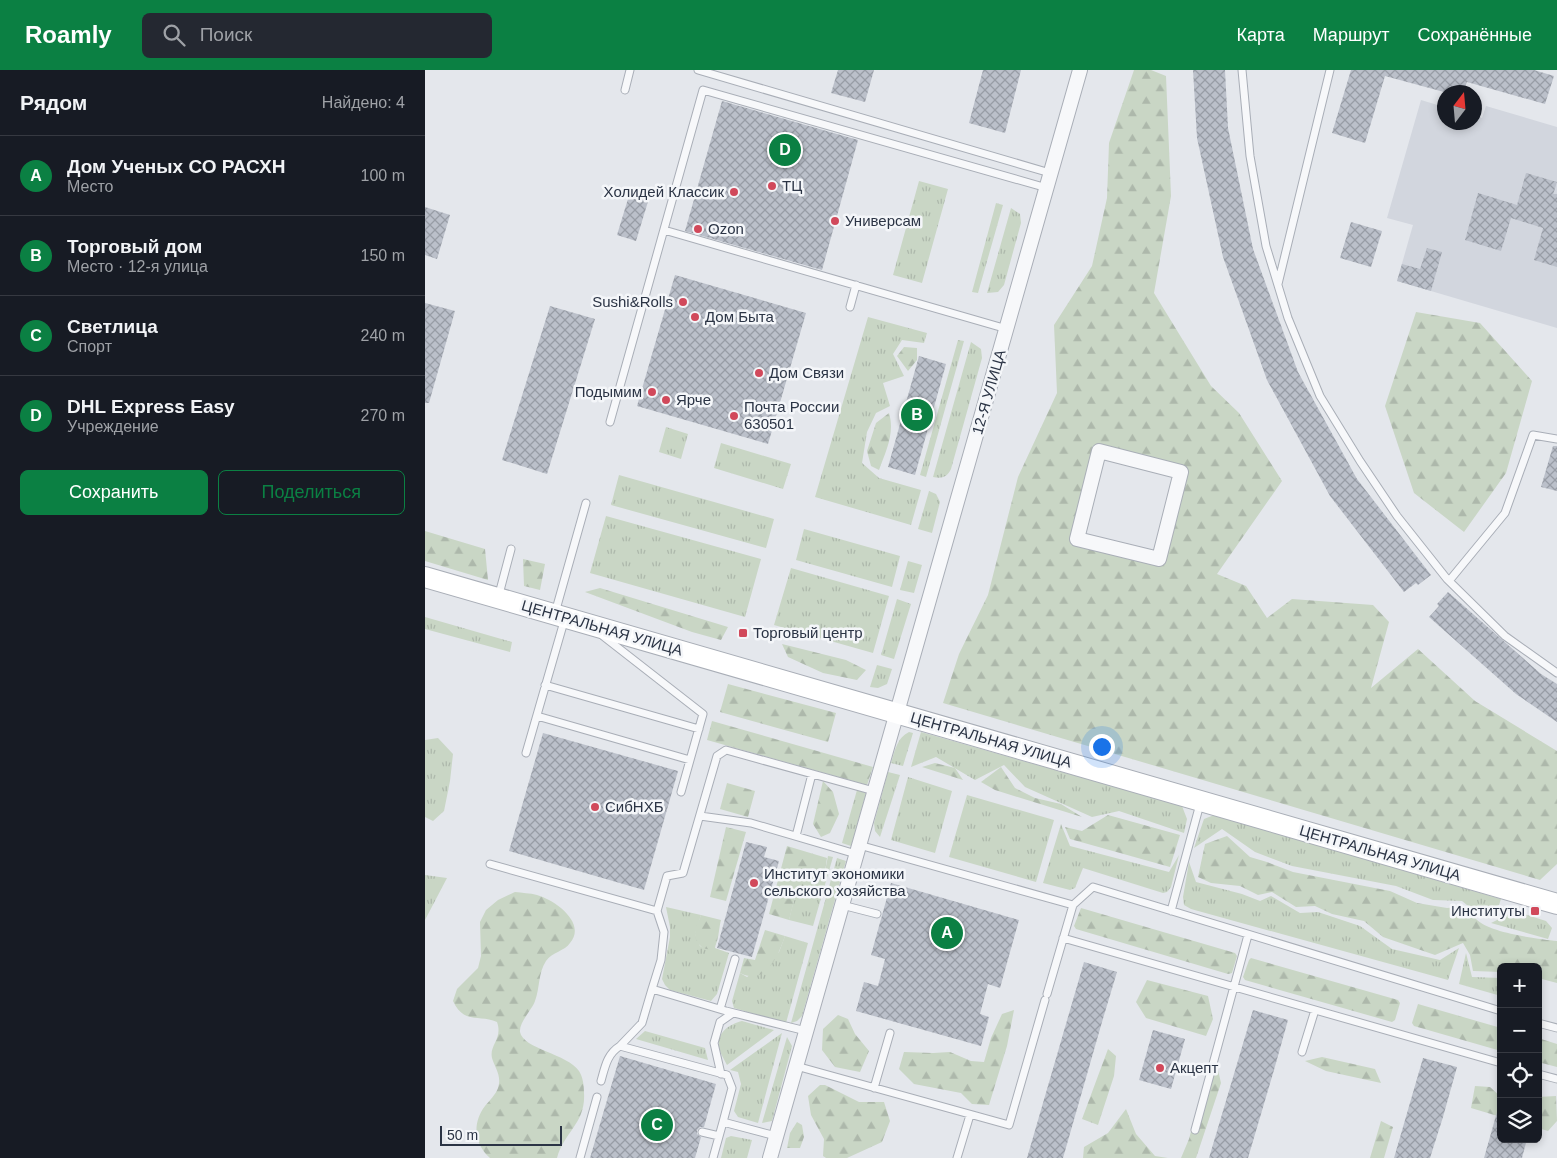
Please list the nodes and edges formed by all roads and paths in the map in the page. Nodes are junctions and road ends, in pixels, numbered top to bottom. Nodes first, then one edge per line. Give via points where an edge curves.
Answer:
1 (630, 70) edge
2 (698, 70) edge
3 (1080, 70) edge
4 (1242, 70) edge
5 (1330, 70) edge
6 (625, 90) dead end
7 (1050, 172) junction
8 (1047, 188) junction
9 (664, 230) junction
10 (1278, 284) junction
11 (856, 285) junction
12 (850, 307) dead end
13 (1007, 329) junction
14 (610, 422) dead end
15 (1557, 439) edge
16 (1099, 451) joint
17 (586, 503) dead end
18 (511, 549) dead end
19 (425, 577) edge
20 (1449, 581) junction
21 (498, 598) junction
22 (560, 616) junction
23 (587, 623) junction
24 (1557, 673) edge
25 (545, 685) junction
26 (896, 713) junction
27 (537, 716) junction
28 (699, 729) junction
29 (526, 753) dead end
30 (690, 760) junction
31 (812, 774) junction
32 (874, 791) junction
33 (681, 792) dead end
34 (1201, 801) junction
35 (700, 816) junction
36 (796, 836) junction
37 (857, 849) junction
38 (490, 864) dead end
39 (842, 904) junction
40 (1557, 904) edge
41 (1073, 905) junction
42 (657, 911) junction
43 (1171, 911) junction
44 (877, 914) dead end
45 (1248, 935) junction
46 (1063, 938) junction
47 (735, 960) dead end
48 (1235, 987) junction
49 (652, 989) junction
50 (720, 1009) junction
51 (1315, 1010) junction
52 (1497, 1010) edge
53 (733, 1013) junction
54 (1542, 1024) edge
55 (1557, 1028) edge
56 (806, 1031) junction
57 (890, 1033) dead end
58 (620, 1046) junction
59 (1302, 1052) dead end
60 (1497, 1062) edge
61 (796, 1066) junction
62 (721, 1074) junction
63 (1542, 1075) edge
64 (1557, 1079) edge
65 (601, 1081) dead end
66 (874, 1088) junction
67 (597, 1097) dead end
68 (970, 1115) junction
69 (723, 1122) junction
70 (1195, 1130) dead end
71 (703, 1132) dead end
72 (719, 1136) junction
73 (776, 1136) junction
74 (579, 1158) edge
75 (713, 1158) edge
76 (770, 1158) edge
77 (957, 1158) edge

1 - 6 lane
2 - 7 lane
3 - 7 street, 12-Я УЛИЦА
4 - 10 lane via 1250,156 1266,246
5 - 10 lane
7 - 8 street, 12-Я УЛИЦА
8 - 9 lane via 703,90
8 - 13 street, 12-Я УЛИЦА
9 - 11 lane
9 - 14 lane
10 - 20 lane via 1288,318 1320,396 1397,516
11 - 12 lane
11 - 13 lane
13 - 26 street, 12-Я УЛИЦА
15 - 20 lane via 1533,435 1505,513
16 - 16 street via 1077,539 1159,559 1181,472
17 - 22 lane
18 - 21 lane
19 - 21 main road, ЦЕНТРАЛЬНАЯ УЛИЦА
20 - 24 lane via 1505,636
21 - 22 main road, ЦЕНТРАЛЬНАЯ УЛИЦА
22 - 23 main road, ЦЕНТРАЛЬНАЯ УЛИЦА
22 - 25 lane
23 - 26 main road, ЦЕНТРАЛЬНАЯ УЛИЦА
23 - 28 lane via 703,714
25 - 27 lane
25 - 28 lane
26 - 32 street, 12-Я УЛИЦА
26 - 34 main road, ЦЕНТРАЛЬНАЯ УЛИЦА
27 - 29 lane
27 - 30 lane
28 - 30 lane
30 - 33 lane
31 - 32 lane
31 - 35 lane via 726,750 717,756
31 - 36 lane
32 - 37 street, 12-Я УЛИЦА
34 - 40 main road, ЦЕНТРАЛЬНАЯ УЛИЦА
34 - 43 lane
35 - 36 lane via 751,823
35 - 42 lane via 683,873 667,876
36 - 37 lane
37 - 39 street, 12-Я УЛИЦА
37 - 41 lane
38 - 42 lane
39 - 44 lane
39 - 56 street, 12-Я УЛИЦА
41 - 43 lane via 1093,887
41 - 46 lane
42 - 49 lane via 664,932 661,960
43 - 45 lane
45 - 48 lane
45 - 52 lane
46 - 48 lane
46 - 68 lane via 1009,1125
47 - 50 lane
48 - 51 lane
48 - 70 lane
49 - 50 lane
49 - 58 lane via 642,1023
50 - 53 lane
51 - 59 lane
51 - 60 lane
53 - 56 lane
53 - 62 lane via 720,1022 714,1043
54 - 55 lane
56 - 61 street, 12-Я УЛИЦА
57 - 66 lane
58 - 62 lane
58 - 65 lane via 609,1055
61 - 66 lane
61 - 73 street, 12-Я УЛИЦА
62 - 69 lane via 727,1075 732,1088
63 - 64 lane
66 - 68 lane
67 - 74 lane
68 - 77 lane
69 - 72 lane
69 - 73 lane
71 - 72 lane
72 - 75 lane
73 - 76 street, 12-Я УЛИЦА

